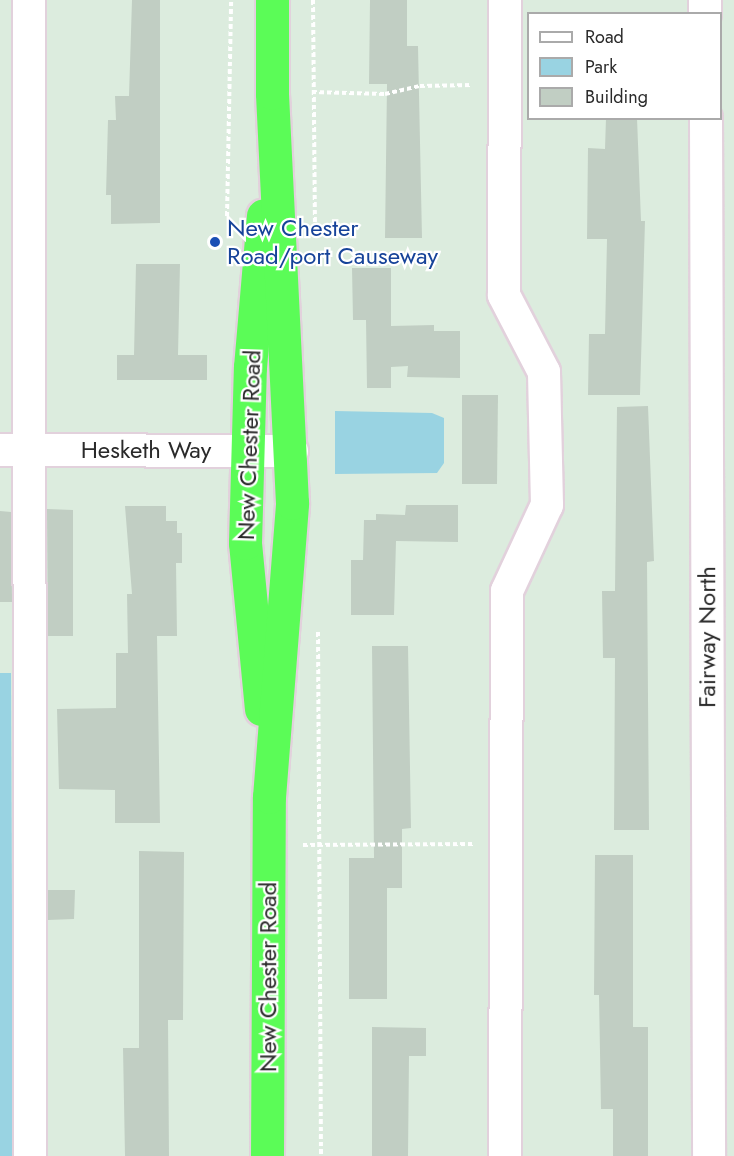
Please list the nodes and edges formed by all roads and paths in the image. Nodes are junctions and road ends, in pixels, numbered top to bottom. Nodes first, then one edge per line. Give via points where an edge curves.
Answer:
1 (29, 0) edge
2 (272, 0) edge
3 (505, 0) edge
4 (504, 84) junction
5 (272, 93) junction
6 (706, 120) edge
7 (721, 227) edge
8 (14, 450) edge
9 (250, 450) junction
10 (292, 451) junction
11 (720, 662) edge
12 (269, 797) junction
13 (506, 843) junction
14 (269, 844) junction
15 (30, 1156) edge
16 (267, 1156) edge
17 (505, 1156) edge
18 (709, 1156) edge

1 - 8 street
2 - 5 highway, New Chester Road
3 - 4 street
4 - 5 path via 420,86 385,94
4 - 13 street via 504,295 544,372 547,505 507,591
5 - 9 highway, New Chester Road via 250,367
5 - 10 highway, New Chester Road
6 - 7 street, Fairway North
7 - 11 street, Fairway North
8 - 9 street, Hesketh Way
8 - 15 street
9 - 10 street, Hesketh Way
9 - 12 highway, New Chester Road via 245,543
10 - 12 highway, New Chester Road via 292,503
11 - 18 street, Fairway North
12 - 14 highway, New Chester Road
13 - 14 path
13 - 17 street
14 - 16 highway, New Chester Road

